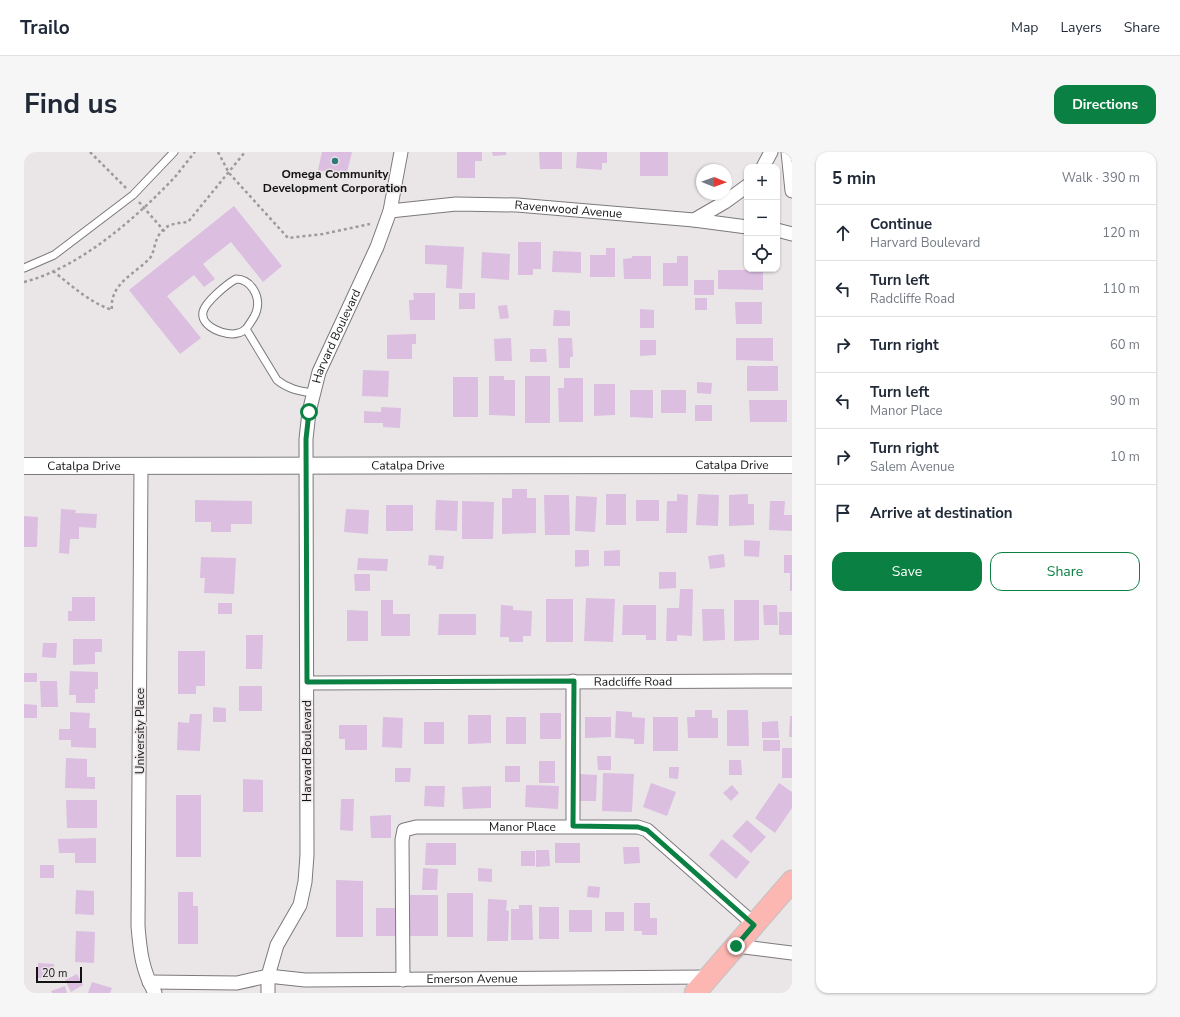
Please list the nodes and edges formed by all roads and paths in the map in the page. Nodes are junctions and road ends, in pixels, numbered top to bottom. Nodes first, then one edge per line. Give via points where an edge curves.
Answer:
1 (174, 152) edge
2 (195, 152) edge
3 (218, 152) edge
4 (245, 152) edge
5 (401, 152) edge
6 (771, 152) edge
7 (788, 152) edge
8 (765, 164) edge
9 (229, 173) junction
10 (744, 188) edge
11 (792, 191) edge
12 (390, 211) junction
13 (694, 220) junction
14 (373, 223) dead end
15 (744, 227) edge
16 (780, 231) edge
17 (792, 234) edge
18 (24, 268) edge
19 (53, 271) junction
20 (24, 282) edge
21 (246, 329) junction
22 (312, 393) junction
23 (306, 464) junction
24 (792, 465) edge
25 (24, 466) edge
26 (141, 466) junction
27 (574, 681) junction
28 (792, 681) edge
29 (307, 682) junction
30 (573, 826) junction
31 (792, 881) edge
32 (754, 925) junction
33 (736, 946) junction
34 (792, 954) edge
35 (268, 976) junction
36 (708, 977) junction
37 (403, 980) junction
38 (237, 983) junction
39 (152, 987) edge
40 (225, 993) edge
41 (268, 993) edge
42 (694, 993) edge

1 - 18 lane via 133,195 54,255
2 - 19 path via 174,177 128,222 74,260
3 - 9 path
4 - 9 path
5 - 12 street, Harvard Boulevard
6 - 8 street
7 - 11 street
9 - 14 path via 288,238 323,234
9 - 19 path via 188,222 175,223 157,237 151,257 122,282 114,293 112,310 100,306
10 - 13 street
12 - 13 street, Ravenwood Avenue via 456,204 517,205
12 - 22 street, Harvard Boulevard via 377,247 327,352
13 - 15 street, Ravenwood Avenue
16 - 17 street
19 - 20 path
21 - 21 lane via 257,310 256,294 246,282 236,279 208,302 203,312 204,319 208,325 222,332 239,334
21 - 22 lane via 277,380 285,386
22 - 23 street, Harvard Boulevard via 306,439
23 - 24 street, Catalpa Drive
23 - 26 street, Catalpa Drive
23 - 29 street, Harvard Boulevard
25 - 26 street, Catalpa Drive
26 - 39 street, University Place via 138,926 140,954
27 - 28 street, Radcliffe Road
27 - 29 street, Radcliffe Road
27 - 30 street
29 - 35 street, Harvard Boulevard via 305,882 300,905 277,945
30 - 32 street, Manor Place via 638,827 647,830
30 - 37 street, Manor Place via 416,827 404,830
31 - 32 main road
32 - 33 main road
33 - 34 street
33 - 36 main road
35 - 37 street, Emerson Avenue via 305,980
35 - 38 street, Emerson Avenue
35 - 41 street, Harvard Boulevard
36 - 37 street, Emerson Avenue
36 - 42 main road
38 - 39 street
38 - 40 street

